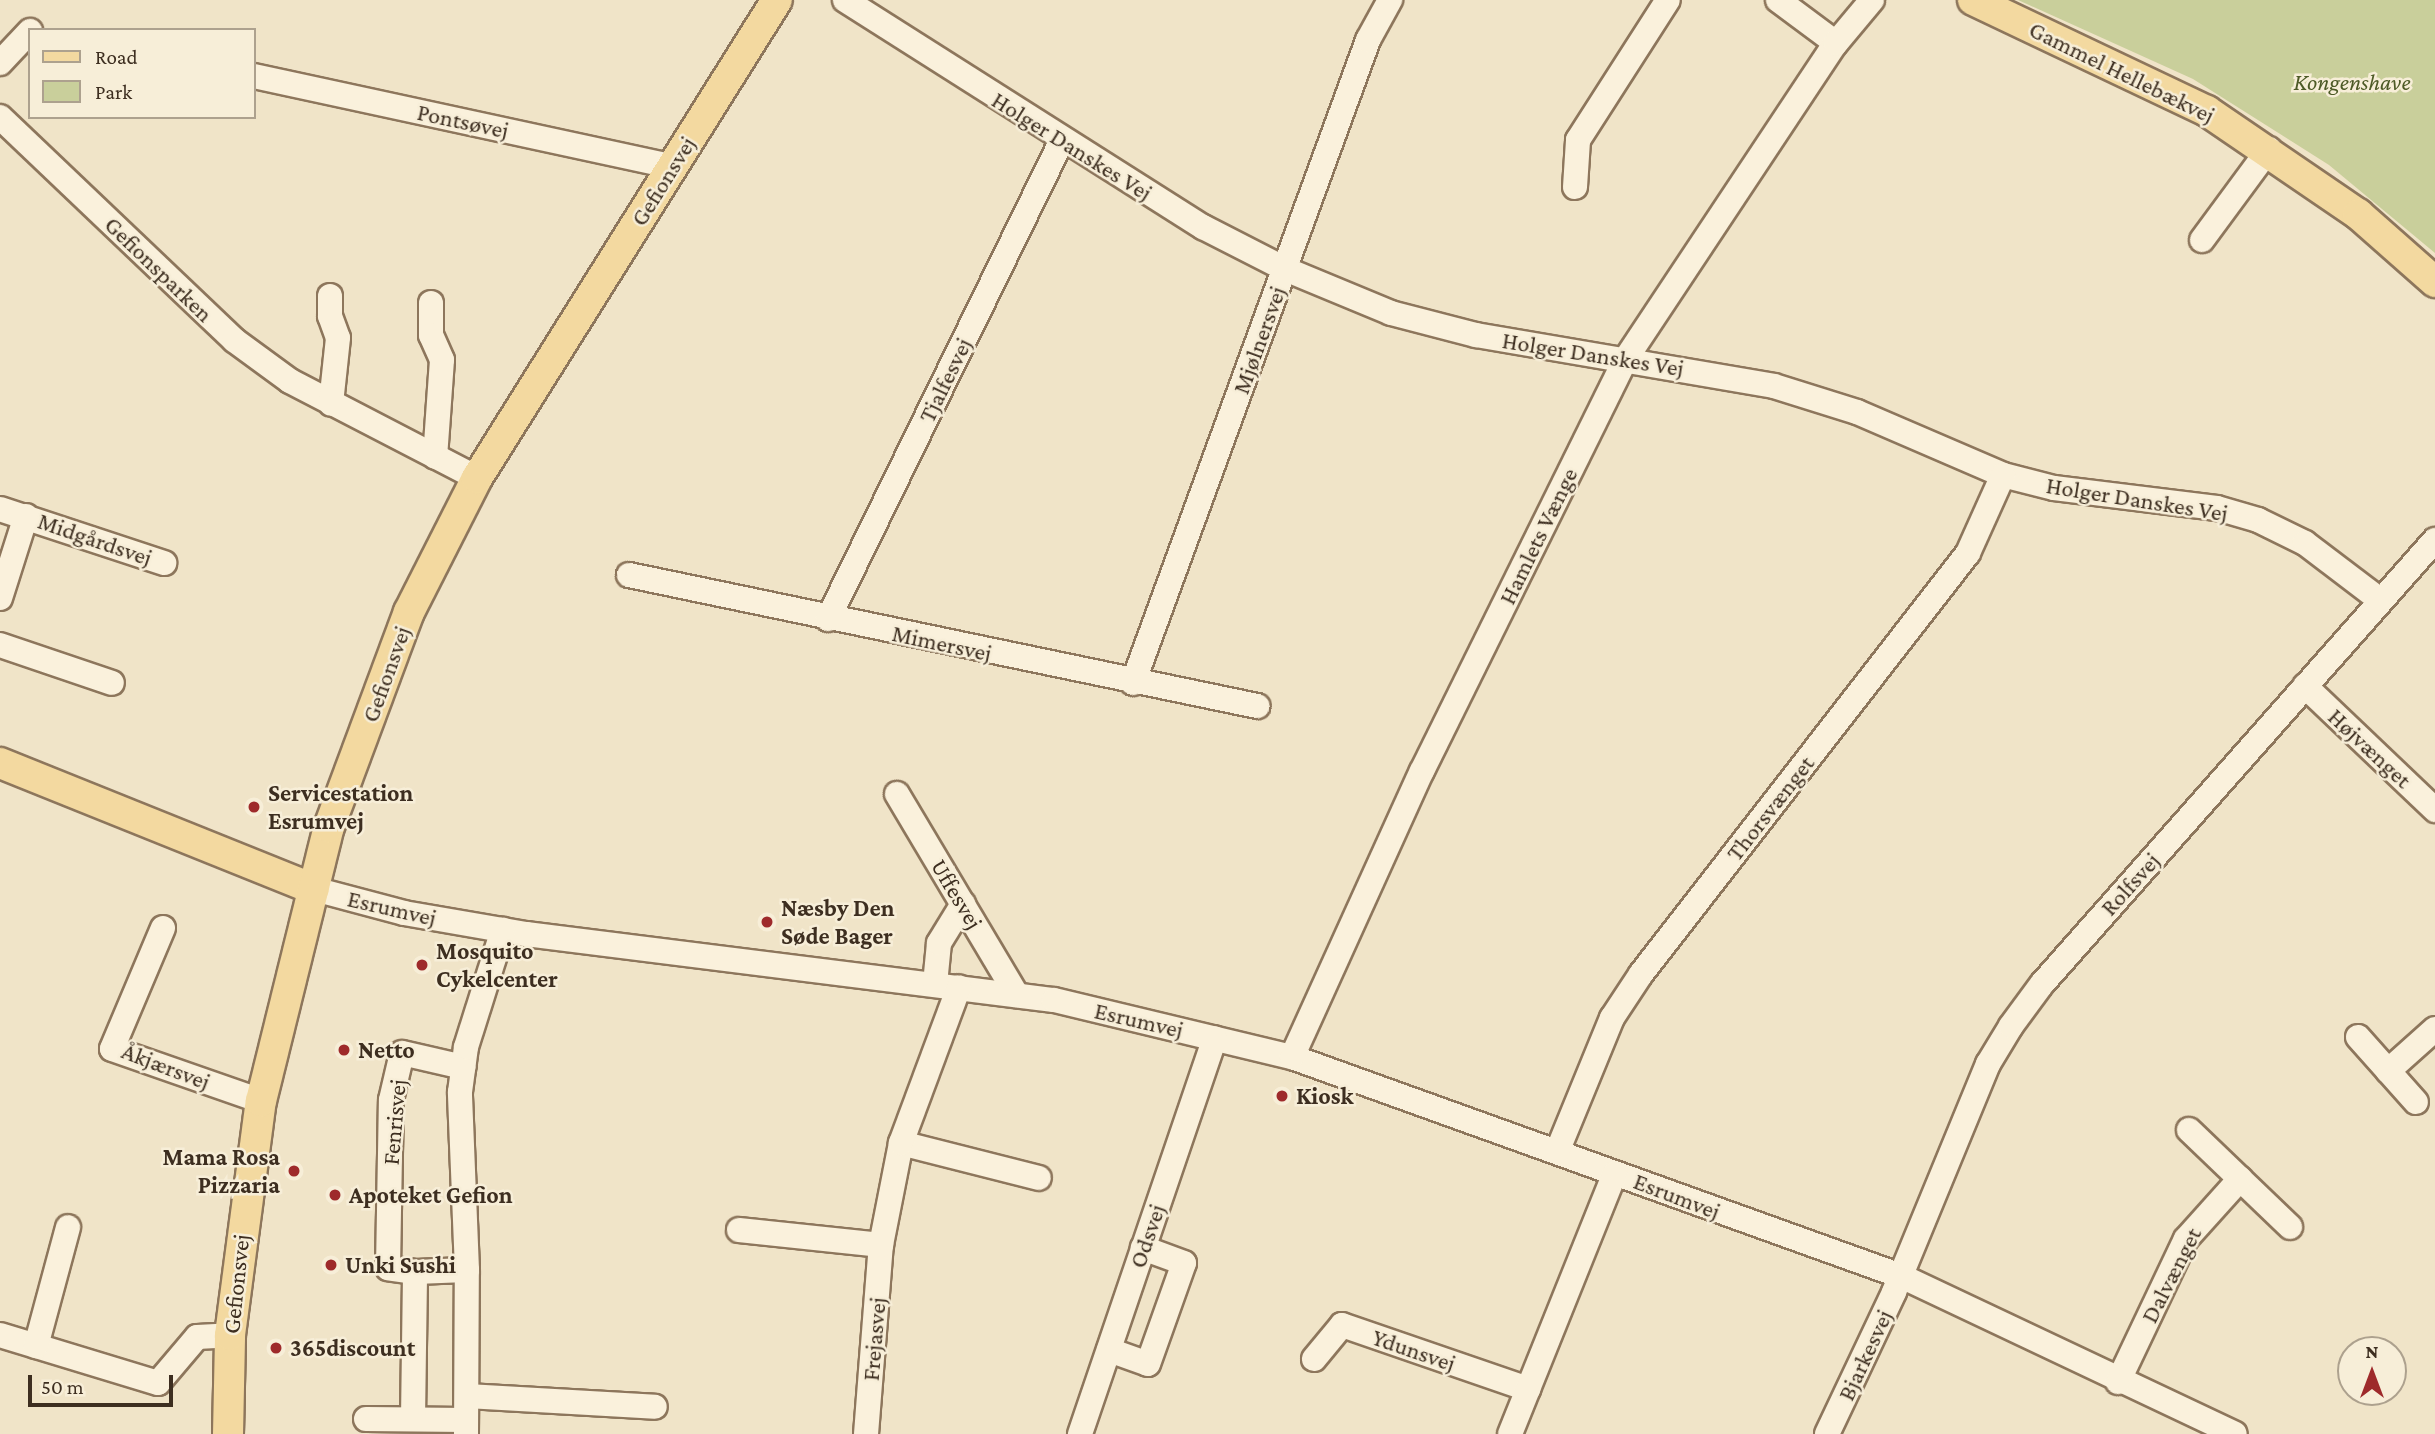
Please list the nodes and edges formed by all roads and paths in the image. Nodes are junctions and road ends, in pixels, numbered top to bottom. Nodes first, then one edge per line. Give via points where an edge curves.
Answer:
1 (845, 0) edge
2 (1390, 0) edge
3 (1668, 0) edge
4 (1778, 0) edge
5 (1872, 0) edge
6 (1973, 0) edge
7 (769, 3) edge
8 (28, 33) edge
9 (1836, 43) junction
10 (0, 63) edge
11 (256, 76) edge
12 (0, 117) edge
13 (1062, 141) junction
14 (2269, 149) junction
15 (672, 166) junction
16 (1575, 187) dead end
17 (2202, 240) dead end
18 (1284, 270) junction
19 (2435, 282) edge
20 (330, 296) dead end
21 (431, 303) dead end
22 (1625, 360) junction
23 (331, 404) junction
24 (435, 457) junction
25 (2003, 475) junction
26 (477, 478) junction
27 (0, 509) edge
28 (26, 516) junction
29 (2435, 540) edge
30 (164, 563) dead end
31 (629, 575) dead end
32 (0, 598) edge
33 (2380, 600) junction
34 (828, 619) junction
35 (0, 645) edge
36 (113, 683) dead end
37 (1133, 683) junction
38 (2305, 686) junction
39 (1257, 706) dead end
40 (0, 764) edge
41 (897, 794) dead end
42 (2435, 810) edge
43 (314, 889) junction
44 (963, 904) junction
45 (163, 928) dead end
46 (503, 930) junction
47 (947, 985) junction
48 (1017, 995) junction
49 (2435, 1029) edge
50 (2358, 1037) dead end
51 (1214, 1038) junction
52 (1292, 1057) junction
53 (463, 1067) junction
54 (2388, 1071) junction
55 (261, 1101) junction
56 (2416, 1102) dead end
57 (2189, 1130) dead end
58 (901, 1143) junction
59 (1557, 1152) junction
60 (1615, 1173) junction
61 (1039, 1178) dead end
62 (2240, 1179) junction
63 (68, 1227) dead end
64 (2290, 1227) dead end
65 (739, 1230) dead end
66 (881, 1245) junction
67 (1143, 1248) junction
68 (467, 1270) junction
69 (415, 1272) junction
70 (1901, 1276) junction
71 (0, 1335) edge
72 (230, 1335) junction
73 (36, 1346) junction
74 (1109, 1350) junction
75 (1314, 1359) dead end
76 (2118, 1382) junction
77 (1528, 1389) junction
78 (655, 1407) dead end
79 (466, 1416) edge
80 (366, 1419) dead end
81 (413, 1419) junction
82 (228, 1434) edge
83 (866, 1434) edge
84 (1080, 1434) edge
85 (1510, 1434) edge
86 (1827, 1434) edge
87 (2235, 1434) edge

1 - 13 street, Holger Danskes Vej
2 - 18 street, Mjølnersvej via 1368,40
3 - 16 street via 1578,139
4 - 9 street
5 - 9 street, Hamlets Vænge
6 - 14 main road, Gammel Hellebækvej via 2207,111
7 - 15 main road, Gefionsvej
8 - 10 street
9 - 22 street, Hamlets Vænge
11 - 15 street, Pontsøvej
12 - 23 street, Gefionsparken via 234,340
13 - 18 street, Holger Danskes Vej via 1203,227
13 - 34 street, Tjalfesvej
14 - 17 street
14 - 19 main road, Gammel Hellebækvej via 2358,214
15 - 26 main road, Gefionsvej
18 - 22 street, Holger Danskes Vej via 1391,313 1476,335
18 - 37 street, Mjølnersvej
20 - 23 street via 330,316 338,338
21 - 24 street via 431,335 442,360
22 - 25 street, Holger Danskes Vej via 1729,375 1816,397
22 - 52 street, Hamlets Vænge via 1422,771
23 - 24 street, Gefionsparken
24 - 26 street, Gefionsparken
25 - 33 street, Holger Danskes Vej via 2053,488 2217,508 2258,520 2305,542
25 - 59 street, Thorsvænget via 1968,553 1641,974 1612,1018
26 - 43 main road, Gefionsvej via 409,612 329,827
27 - 28 street, Midgårdsvej
28 - 30 street, Midgårdsvej
28 - 32 street, Midgårdsvej
29 - 33 street, Rolfsvej
31 - 34 street, Mimersvej
33 - 38 street, Rolfsvej
34 - 37 street, Mimersvej
35 - 36 street
37 - 39 street, Mimersvej
38 - 42 street, Højvænget
38 - 70 street, Rolfsvej via 2051,974 2011,1026 1988,1064
40 - 43 main road, Esrumvej
41 - 44 street, Uffesvej
43 - 46 street, Esrumvej via 404,913
43 - 55 main road, Gefionsvej
44 - 47 street, Frejasvej via 939,943
44 - 48 street, Uffesvej
45 - 55 street, Åkjærsvej via 112,1049
46 - 47 street, Esrumvej
46 - 53 street
47 - 48 street, Esrumvej
47 - 58 street, Frejasvej
48 - 51 street, Esrumvej
49 - 54 street
50 - 54 street
51 - 52 street, Esrumvej
51 - 67 street, Odsvej
52 - 59 street, Esrumvej
53 - 68 street via 460,1145
53 - 69 street, Fenrisvej via 402,1053 391,1100 388,1268
54 - 56 street
55 - 72 main road, Gefionsvej
57 - 62 street
58 - 61 street
58 - 66 street, Frejasvej
59 - 60 street, Esrumvej
60 - 70 street, Esrumvej
60 - 77 street
62 - 64 street
62 - 76 street, Dalvænget via 2186,1238
63 - 73 street
65 - 66 street
66 - 83 street, Frejasvej
67 - 74 street, Odsvej
67 - 74 street via 1184,1263 1181,1273 1147,1364
68 - 69 street, Fenrisvej
68 - 79 street
69 - 81 street
70 - 76 street, Esrumvej
70 - 86 street, Bjarkesvej
71 - 73 street
72 - 73 street via 197,1337 158,1383
72 - 82 main road, Gefionsvej
74 - 84 street, Odsvej
75 - 77 street, Ydunsvej via 1342,1325
76 - 87 street, Esrumvej
77 - 85 street
78 - 79 street
79 - 81 street
80 - 81 street

